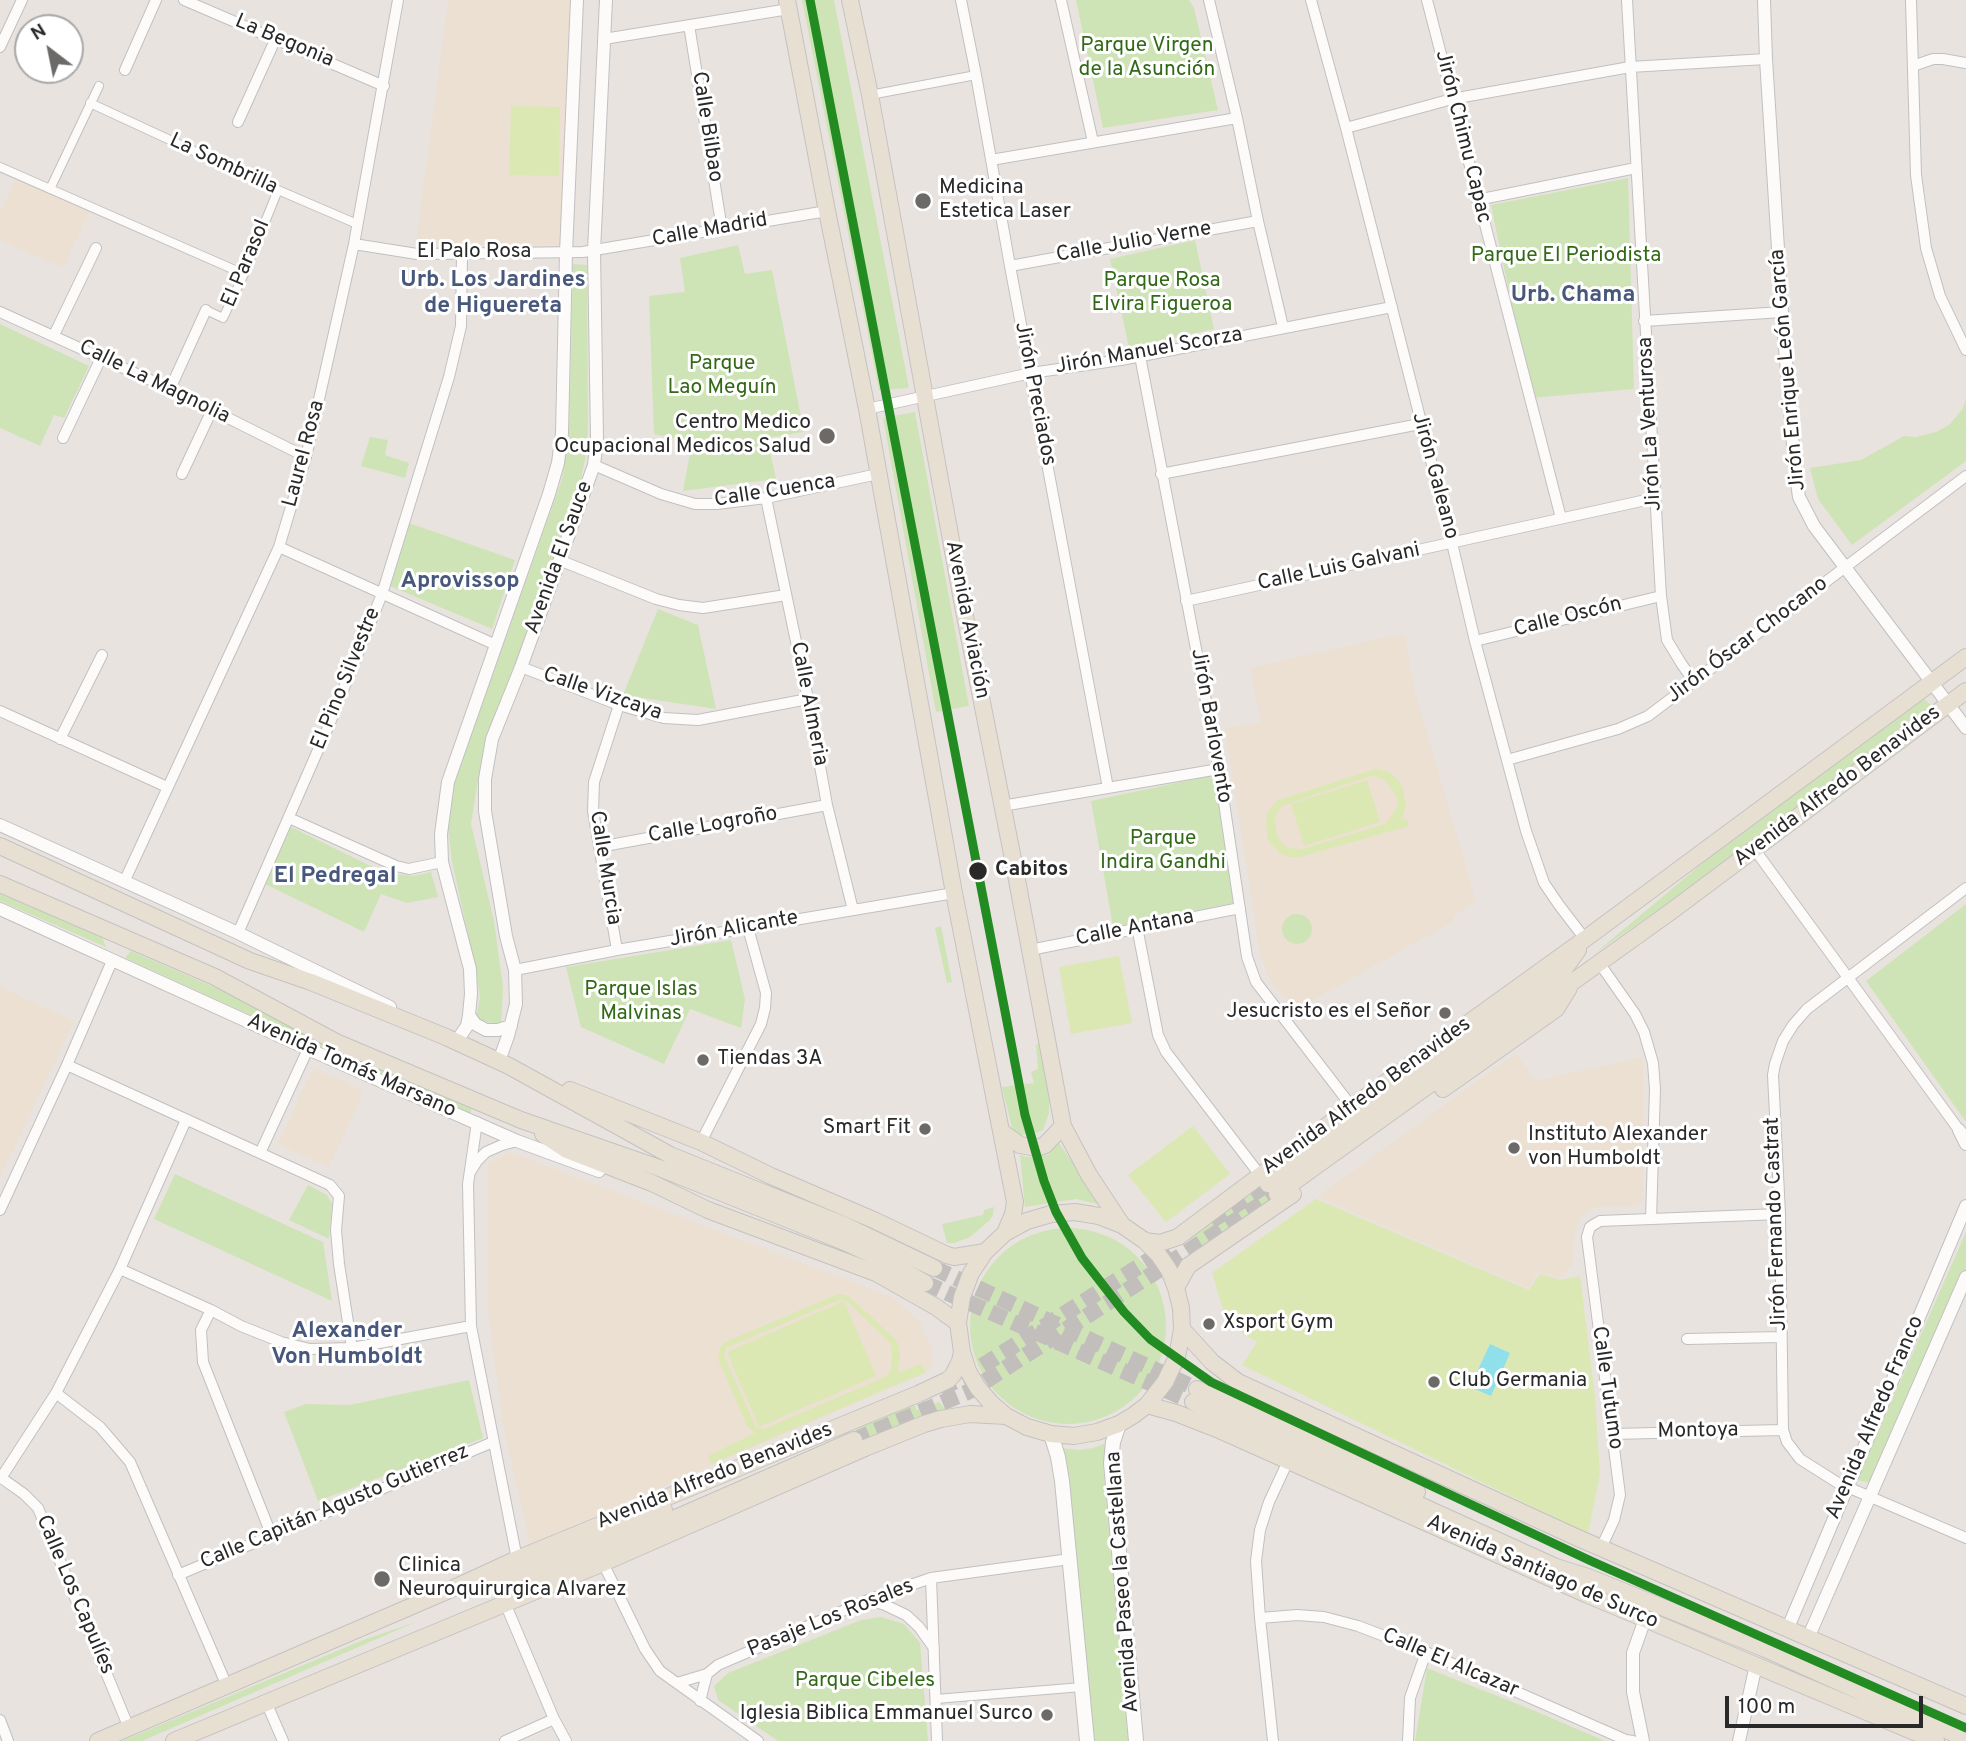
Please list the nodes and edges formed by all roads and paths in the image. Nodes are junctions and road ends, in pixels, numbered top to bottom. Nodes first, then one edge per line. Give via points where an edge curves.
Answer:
1 (22, 0) edge
2 (156, 0) edge
3 (184, 0) edge
4 (398, 0) edge
5 (577, 0) edge
6 (606, 0) edge
7 (850, 0) edge
8 (961, 0) edge
9 (1061, 0) edge
10 (1209, 0) edge
11 (1311, 0) edge
12 (1427, 0) edge
13 (1627, 0) edge
14 (1764, 0) edge
15 (1911, 0) edge
16 (788, 5) edge
17 (689, 25) junction
18 (276, 38) junction
19 (604, 39) junction
20 (0, 47) edge
21 (1766, 59) junction
22 (1966, 63) edge
23 (1913, 66) junction
24 (1630, 67) junction
25 (125, 70) dead end
26 (976, 75) junction
27 (99, 86) dead end
28 (384, 86) junction
29 (870, 95) junction
30 (1452, 99) junction
31 (90, 103) junction
32 (1237, 118) junction
33 (238, 122) dead end
34 (1346, 128) junction
35 (1093, 142) junction
36 (990, 160) junction
37 (0, 167) edge
38 (1636, 168) junction
39 (50, 189) junction
40 (278, 190) junction
41 (1478, 200) junction
42 (827, 211) junction
43 (1258, 221) junction
44 (357, 224) junction
45 (722, 229) junction
46 (354, 244) junction
47 (96, 248) dead end
48 (594, 251) junction
49 (566, 253) junction
50 (462, 254) junction
51 (1010, 266) junction
52 (244, 274) junction
53 (1392, 307) junction
54 (206, 310) joint
55 (0, 312) edge
56 (1782, 312) junction
57 (1644, 321) junction
58 (1283, 327) junction
59 (54, 335) junction
60 (1966, 350) edge
61 (1140, 356) junction
62 (102, 358) junction
63 (1031, 373) junction
64 (170, 389) junction
65 (925, 396) junction
66 (867, 409) junction
67 (212, 410) junction
68 (1420, 424) junction
69 (63, 438) dead end
70 (306, 457) junction
71 (594, 465) junction
72 (182, 474) dead end
73 (878, 474) junction
74 (1161, 474) junction
75 (1966, 476) edge
76 (766, 498) junction
77 (1655, 498) junction
78 (1560, 518) junction
79 (1452, 543) junction
80 (279, 547) junction
81 (559, 560) junction
82 (1845, 566) junction
83 (382, 594) junction
84 (786, 595) junction
85 (1661, 596) junction
86 (1186, 601) junction
87 (1475, 641) junction
88 (496, 645) junction
89 (102, 655) dead end
90 (1966, 657) edge
91 (521, 667) junction
92 (1694, 682) junction
93 (1931, 683) junction
94 (1966, 691) edge
95 (808, 699) junction
96 (620, 705) junction
97 (1948, 705) junction
98 (0, 711) edge
99 (1966, 728) edge
100 (60, 738) junction
101 (1507, 760) junction
102 (1219, 769) junction
103 (167, 787) junction
104 (1108, 788) junction
105 (827, 805) junction
106 (1002, 806) junction
107 (289, 818) junction
108 (0, 825) edge
109 (0, 846) edge
110 (599, 847) junction
111 (1755, 850) junction
112 (442, 862) junction
113 (125, 880) junction
114 (0, 884) edge
115 (1966, 888) edge
116 (954, 893) junction
117 (1240, 908) junction
118 (0, 909) edge
119 (853, 910) junction
120 (1137, 927) junction
121 (748, 928) junction
122 (238, 933) junction
123 (1585, 939) junction
124 (618, 950) junction
125 (1030, 950) junction
126 (112, 961) junction
127 (1600, 964) junction
128 (515, 970) junction
129 (1848, 977) junction
130 (1573, 982) junction
131 (469, 1015) junction
132 (511, 1026) junction
133 (451, 1040) junction
134 (308, 1048) junction
135 (504, 1064) junction
136 (67, 1065) junction
137 (1352, 1107) junction
138 (186, 1120) junction
139 (520, 1120) junction
140 (477, 1122) junction
141 (1063, 1126) junction
142 (1002, 1132) junction
143 (1962, 1133) edge
144 (517, 1140) junction
145 (701, 1142) junction
146 (1966, 1144) edge
147 (260, 1153) junction
148 (469, 1174) junction
149 (1268, 1184) junction
150 (1966, 1206) edge
151 (0, 1210) edge
152 (708, 1210) junction
153 (1780, 1214) junction
154 (1651, 1219) junction
155 (1122, 1225) junction
156 (1005, 1233) junction
157 (1145, 1241) junction
158 (985, 1252) junction
159 (933, 1268) tunnel mouth
160 (120, 1269) junction
161 (1966, 1277) edge
162 (925, 1283) tunnel mouth
163 (1176, 1287) junction
164 (211, 1310) junction
165 (958, 1322) junction
166 (471, 1326) junction
167 (1182, 1329) junction
168 (1780, 1337) junction
169 (1686, 1339) dead end
170 (352, 1348) junction
171 (962, 1352) junction
172 (57, 1393) junction
173 (1147, 1405) junction
174 (1006, 1416) junction
175 (1119, 1424) junction
176 (1783, 1430) junction
177 (1051, 1434) junction
178 (1612, 1434) junction
179 (493, 1442) junction
180 (1288, 1461) junction
181 (1, 1478) edge
182 (1846, 1487) junction
183 (1869, 1498) junction
184 (271, 1534) junction
185 (1966, 1538) edge
186 (1601, 1548) junction
187 (517, 1559) junction
188 (1070, 1559) junction
189 (603, 1563) junction
190 (1556, 1567) junction
191 (178, 1574) junction
192 (1588, 1577) junction
193 (931, 1578) junction
194 (1807, 1582) junction
195 (454, 1588) junction
196 (1828, 1591) junction
197 (1588, 1595) junction
198 (868, 1600) junction
199 (510, 1601) junction
200 (1260, 1618) junction
201 (1645, 1619) junction
202 (1787, 1630) junction
203 (1808, 1638) junction
204 (935, 1650) junction
205 (1426, 1652) junction
206 (1756, 1665) junction
207 (707, 1674) junction
208 (677, 1683) junction
209 (227, 1686) junction
210 (1082, 1687) junction
211 (936, 1699) junction
212 (700, 1701) junction
213 (266, 1702) junction
214 (1966, 1706) edge
215 (554, 1719) junction
216 (0, 1720) edge
217 (129, 1728) junction
218 (1966, 1739) edge
219 (8, 1741) edge
220 (98, 1741) edge
221 (174, 1741) edge
222 (283, 1741) edge
223 (505, 1741) edge
224 (566, 1741) edge
225 (758, 1741) edge
226 (937, 1741) edge
227 (1087, 1741) edge
228 (1136, 1741) edge
229 (1273, 1741) edge
230 (1408, 1741) edge
231 (1628, 1741) edge
232 (1643, 1741) edge
233 (1739, 1741) edge
234 (1936, 1741) edge

1 - 20 street
2 - 25 street
3 - 18 street, La Begonia
4 - 28 street, Laurel Rosa
5 - 49 street, Avenida El Sauce
6 - 19 street, Avenida El Sauce
7 - 29 main road, Avenida Aviación
8 - 26 street, Jirón Preciados
9 - 35 street
10 - 32 street
11 - 34 street, Jirón Galeano
12 - 30 street, Jirón Chimu Capac
13 - 24 street, Jirón La Venturosa
14 - 21 street, Jirón Enrique León García
15 - 23 street
16 - 17 street
16 - 42 main road
17 - 19 street
17 - 45 street, Calle Bilbao
18 - 28 street, La Begonia
18 - 33 street
19 - 48 street, Avenida El Sauce
21 - 24 street
21 - 56 street, Jirón Enrique León García
22 - 23 street via 1933,59
23 - 60 street via 1916,175 1926,248 1940,296
24 - 30 street
24 - 38 street, Jirón La Venturosa
26 - 29 street
26 - 36 street, Jirón Preciados
27 - 31 street
28 - 44 street, Laurel Rosa
29 - 65 main road, Avenida Aviación
30 - 34 street
30 - 41 street, Jirón Chimu Capac
31 - 39 street
31 - 40 street, La Sombrilla
32 - 35 street
32 - 43 street
34 - 53 street, Jirón Galeano
35 - 36 street
36 - 51 street, Jirón Preciados
37 - 39 street
38 - 41 street
38 - 57 street, Jirón La Venturosa
39 - 52 street
40 - 44 street, La Sombrilla
40 - 52 street, El Parasol
41 - 78 street, Jirón Chimu Capac
42 - 45 street, Calle Madrid
42 - 66 main road
43 - 51 street, Calle Julio Verne
43 - 58 street
44 - 46 street, Laurel Rosa
45 - 48 street, Calle Madrid
46 - 50 street, El Palo Rosa via 417,254
46 - 70 street, Laurel Rosa
47 - 59 street
48 - 49 street, El Palo Rosa
48 - 71 street, Avenida El Sauce
49 - 50 street, El Palo Rosa
49 - 88 street, Avenida El Sauce via 558,463
50 - 83 street, El Pino Silvestre via 461,326 449,377
51 - 63 street, Jirón Preciados
52 - 54 street, El Parasol via 223,318
53 - 58 street, Jirón Manuel Scorza
53 - 68 street, Jirón Galeano
54 - 64 street, El Parasol
55 - 59 street, Calle La Magnolia
56 - 57 street
56 - 82 street, Jirón Enrique León García via 1799,497 1814,526
57 - 77 street, Jirón La Venturosa
58 - 61 street, Jirón Manuel Scorza
59 - 62 street, Calle La Magnolia
61 - 63 street, Jirón Manuel Scorza
61 - 74 street, Jirón Barlovento
62 - 64 street, Calle La Magnolia
62 - 69 street
63 - 65 street, Jirón Manuel Scorza
63 - 104 street, Jirón Preciados
64 - 67 street, Calle La Magnolia
65 - 66 street, Jirón Manuel Scorza
65 - 106 main road, Avenida Aviación
66 - 73 main road
67 - 70 street, Calle La Magnolia
67 - 72 street
68 - 74 street
68 - 79 street, Jirón Galeano
70 - 80 street, Laurel Rosa
71 - 76 street, Calle Cuenca via 695,504
71 - 81 street, Avenida El Sauce
73 - 76 street, Calle Cuenca
73 - 116 main road
74 - 86 street, Jirón Barlovento
75 - 82 street, Jirón Óscar Chocano
76 - 84 street, Calle Almeria
77 - 78 street, Calle Luis Galvani
77 - 85 street, Jirón La Venturosa
78 - 79 street, Calle Luis Galvani
79 - 86 street, Calle Luis Galvani
79 - 87 street, Jirón Galeano
80 - 83 street
80 - 103 street, Laurel Rosa
81 - 84 street via 679,605 703,608
81 - 91 street, Avenida El Sauce
82 - 92 street, Jirón Óscar Chocano
82 - 93 street, Jirón Enrique León García
83 - 88 street
83 - 107 street, El Pino Silvestre
84 - 95 street, Calle Almeria
85 - 87 street, Calle Oscón
85 - 92 street, Jirón La Venturosa via 1667,640
86 - 102 street, Jirón Barlovento
87 - 101 street, Jirón Galeano
88 - 112 street, Avenida El Sauce via 448,782
89 - 100 street
90 - 93 main road, Avenida Alfredo Benavides
91 - 96 street, Calle Vizcaya
91 - 128 street, Avenida El Sauce via 492,739 485,779 485,811
92 - 101 street, Jirón Óscar Chocano via 1633,723
93 - 97 street, Jirón Enrique León García
93 - 123 main road, Avenida Alfredo Benavides
94 - 97 main road, Avenida Alfredo Benavides
95 - 96 street, Calle Vizcaya via 698,720 664,718
95 - 105 street, Calle Almeria
96 - 110 street, Calle Murcia via 594,782
97 - 99 street, Jirón Enrique León García
97 - 111 main road, Avenida Alfredo Benavides
98 - 100 street
100 - 103 street
101 - 123 street, Jirón Galeano via 1542,878
102 - 104 street
102 - 117 street, Jirón Barlovento
103 - 113 street, Laurel Rosa
104 - 106 street
105 - 110 street, Calle Logroño
105 - 119 street, Calle Almeria
106 - 125 main road, Avenida Aviación
107 - 112 street via 396,866 410,869
107 - 122 street, El Pino Silvestre
108 - 113 street
109 - 133 main road via 250,961
110 - 124 street, Calle Murcia
111 - 127 main road, Avenida Alfredo Benavides
111 - 129 street
112 - 131 street, Avenida El Sauce via 470,969
113 - 122 street
114 - 139 main road, Avenida Tomás Marsano via 215,977 336,1042
115 - 129 street, Jirón Fernando Castrat
116 - 119 street, Jirón Alicante
116 - 142 main road
117 - 120 street, Calle Antana
117 - 137 street, Jirón Barlovento via 1255,982
118 - 126 street, Avenida Tomás Marsano
119 - 121 street, Jirón Alicante
120 - 125 street, Calle Antana
120 - 149 street via 1158,1035 1166,1052
121 - 124 street, Jirón Alicante
121 - 145 street via 766,993 765,1009
122 - 133 street
123 - 137 main road, Avenida Alfredo Benavides
123 - 149 main road, Avenida Alfredo Benavides via 1565,968
124 - 128 street, Jirón Alicante
125 - 141 main road, Avenida Aviación
126 - 134 street, Avenida Tomás Marsano
126 - 136 street
127 - 130 main road, Avenida Alfredo Benavides
127 - 154 street via 1635,1014 1653,1063
128 - 132 street, Avenida El Sauce
129 - 143 street
129 - 153 street, Jirón Fernando Castrat via 1807,1009 1783,1041 1775,1064
130 - 149 main road, Avenida Alfredo Benavides
130 - 163 main road, Avenida Alfredo Benavides via 1556,1009 1188,1266
131 - 132 street via 485,1030
131 - 133 street, Avenida El Sauce via 467,1026
132 - 135 street, Avenida El Sauce
133 - 135 main road
134 - 140 street, Avenida Tomás Marsano
134 - 147 street
135 - 145 main road
135 - 159 main road via 670,1155 844,1225
136 - 138 street
136 - 151 street
137 - 149 main road, Avenida Alfredo Benavides
138 - 147 street
138 - 160 street
139 - 152 main road, Avenida Tomás Marsano via 567,1150
139 - 162 main road, Avenida Tomás Marsano via 746,1202 884,1260
140 - 144 street, Avenida Tomás Marsano
140 - 148 street
141 - 142 main road via 1037,1149
141 - 155 main road, Avenida Aviación
142 - 156 main road via 1015,1202
143 - 146 street
144 - 148 street via 486,1152
144 - 152 street, Avenida Tomás Marsano
145 - 158 main road via 947,1255
147 - 170 street via 330,1185 339,1196 336,1230
148 - 166 street
149 - 157 main road, Avenida Alfredo Benavides via 1178,1237 1160,1243
150 - 182 street, Avenida Alfredo Franco
152 - 165 main road, Avenida Tomás Marsano via 876,1273
153 - 154 street
153 - 168 street, Jirón Fernando Castrat
154 - 178 street, Calle Tutumo via 1600,1221 1590,1227 1587,1237
155 - 156 main road via 1075,1212 1027,1221
155 - 157 main road
156 - 158 main road
157 - 163 main road via 1169,1270
158 - 165 main road via 971,1273
160 - 164 street
160 - 172 street
161 - 183 street, Avenida Alfredo Franco
163 - 167 main road
164 - 170 street via 281,1342 310,1349
164 - 184 street via 201,1330 203,1362
165 - 171 main road
166 - 170 street
166 - 179 street
167 - 173 main road via 1177,1357
167 - 186 main road via 1238,1382
168 - 169 street
168 - 176 street, Jirón Fernando Castrat
171 - 174 main road via 978,1388
171 - 187 main road, Avenida Alfredo Benavides via 948,1380 918,1394
172 - 181 street
172 - 191 street via 100,1427 130,1462
173 - 175 main road
173 - 180 main road, Avenida Santiago de Surco via 1217,1429
174 - 177 main road
174 - 189 main road, Avenida Alfredo Benavides via 970,1414 924,1424
175 - 177 main road via 1074,1436
175 - 228 main road, Avenida Paseo la Castellana via 1111,1463
176 - 178 street, Montoya
176 - 182 street, Jirón Fernando Castrat via 1800,1459
177 - 188 main road via 1062,1475
178 - 186 street, Calle Tutumo via 1619,1495
179 - 184 street, Calle Capitán Agusto Gutierrez
179 - 187 street
180 - 197 main road, Avenida Santiago de Surco
180 - 200 street via 1260,1530 1256,1561
181 - 217 street, Calle Los Capulíes via 38,1508
182 - 183 street, Jirón Fernando Castrat
182 - 194 street, Avenida Alfredo Franco
183 - 185 street, Jirón Fernando Castrat
183 - 196 street, Avenida Alfredo Franco
184 - 191 street, Calle Capitán Agusto Gutierrez
186 - 202 main road
187 - 195 main road, Avenida Alfredo Benavides
188 - 193 street, Pasaje Los Rosales
188 - 210 main road
189 - 199 main road, Avenida Alfredo Benavides
189 - 208 street via 645,1649 660,1671
190 - 192 main road, Avenida Santiago de Surco
190 - 192 main road, Avenida Santiago de Surco via 1195,1396 1560,1559
190 - 197 main road
191 - 209 street
192 - 218 main road, Avenida Santiago de Surco via 1763,1648
193 - 198 street, Pasaje Los Rosales
193 - 204 street
194 - 196 street
194 - 202 street, Avenida Alfredo Franco
195 - 199 main road, Avenida Alfredo Benavides via 503,1580 850,1435 545,1575
195 - 209 main road, Avenida Alfredo Benavides
196 - 203 street, Avenida Alfredo Franco
197 - 201 main road, Avenida Santiago de Surco
198 - 204 street via 906,1615
198 - 207 street, Pasaje Los Rosales via 718,1665
199 - 213 main road, Avenida Alfredo Benavides
199 - 215 street
200 - 205 street, Calle El Alcazar via 1324,1617
200 - 229 street
201 - 206 main road, Avenida Santiago de Surco
201 - 232 street via 1633,1653 1633,1692
202 - 203 main road
203 - 214 main road
204 - 211 street
205 - 230 street via 1410,1698
205 - 231 street, Calle El Alcazar
206 - 233 street
206 - 234 main road, Avenida Santiago de Surco
207 - 208 street, Pasaje Los Rosales
207 - 212 street
208 - 212 street
209 - 217 main road, Avenida Alfredo Benavides
210 - 211 street
210 - 227 main road
211 - 226 street
212 - 225 street
213 - 221 main road, Avenida Alfredo Benavides
213 - 222 street
215 - 223 street
215 - 224 street
216 - 219 street
217 - 220 main road, Avenida Alfredo Benavides

